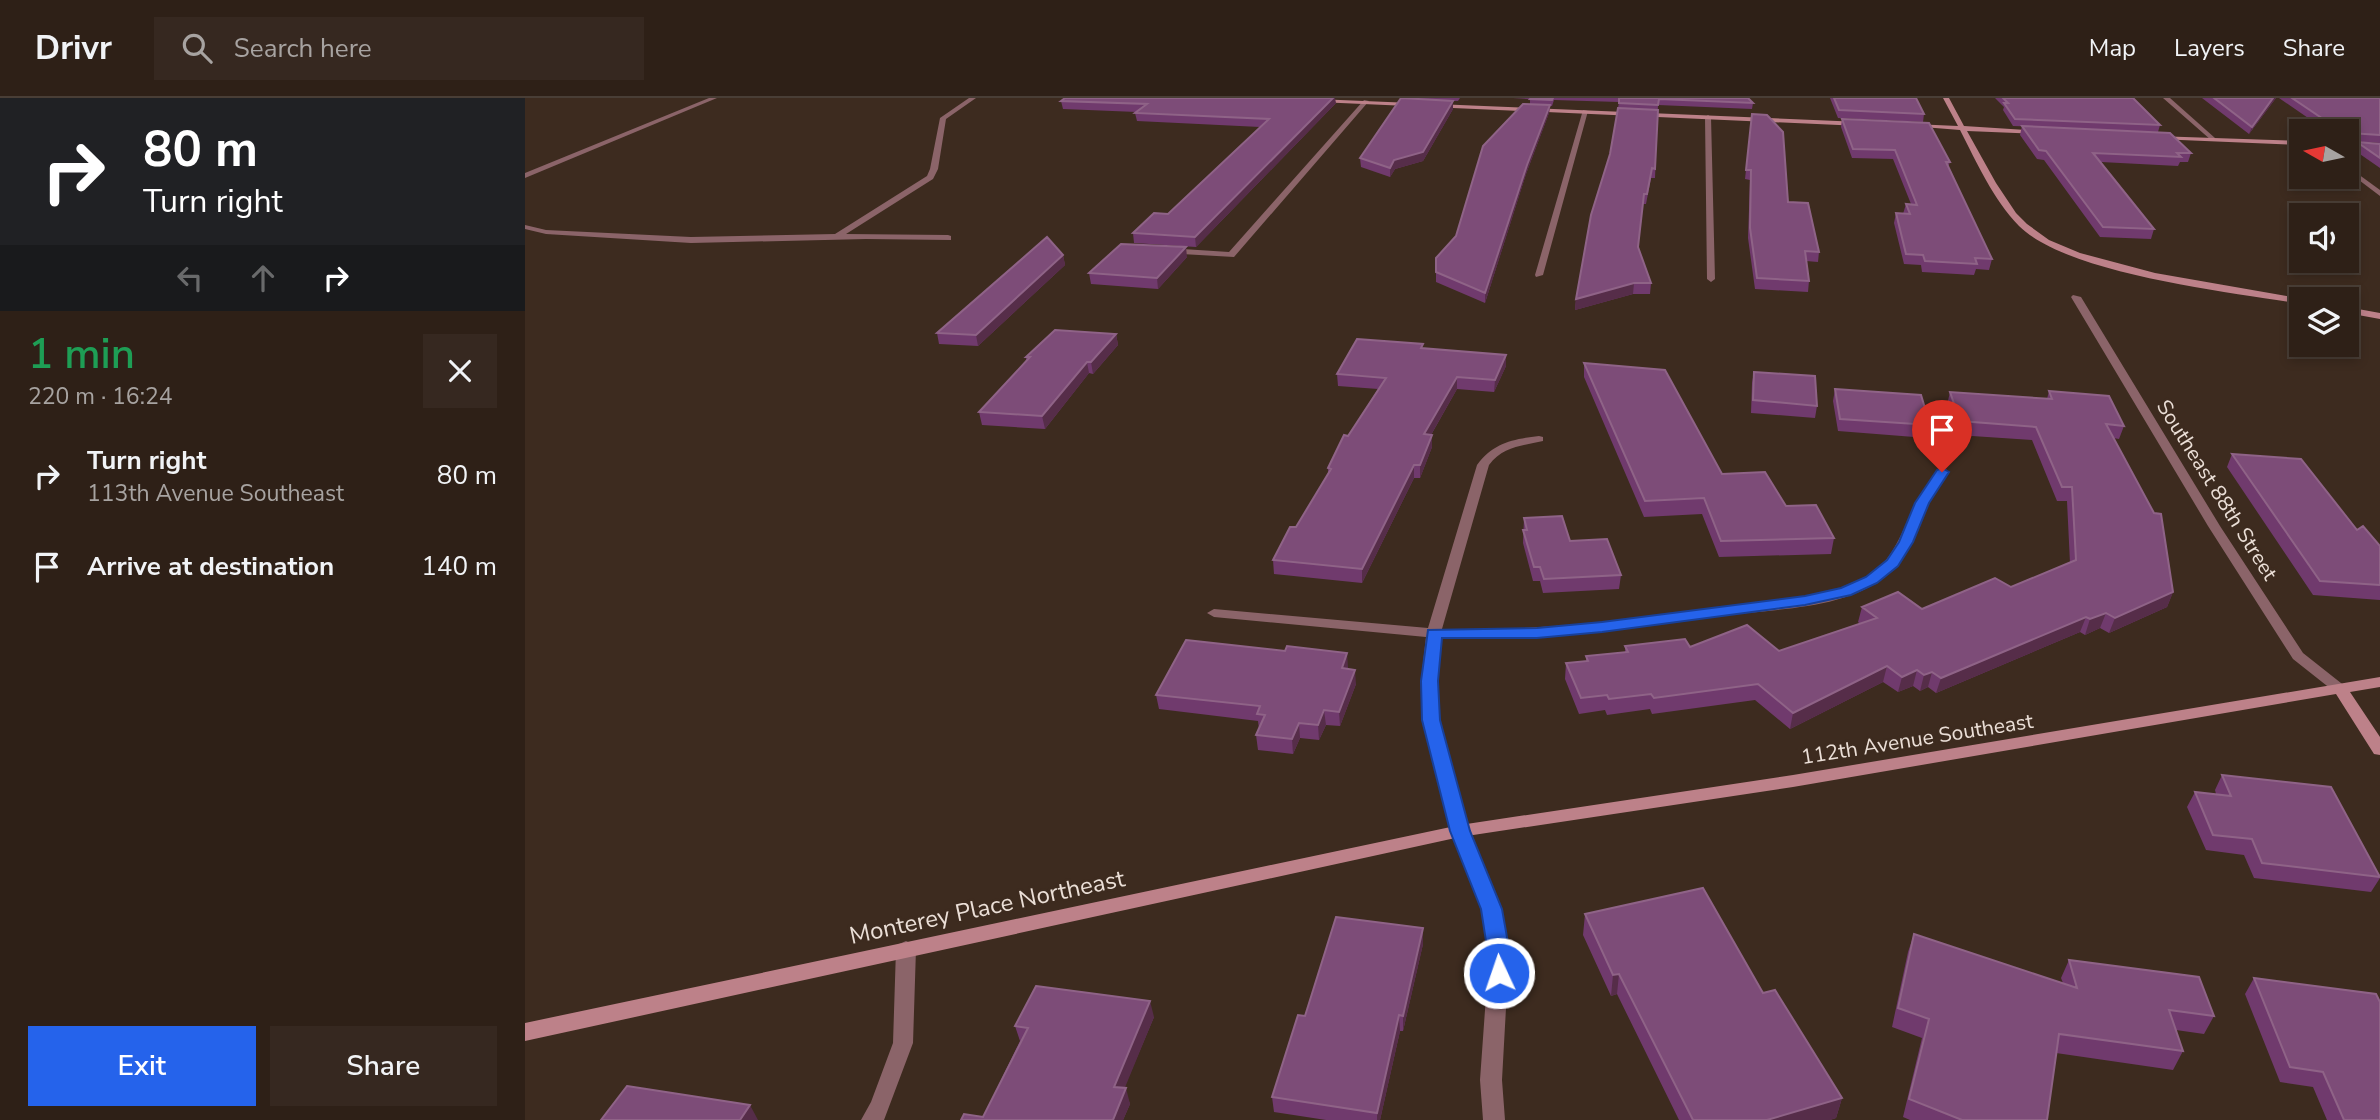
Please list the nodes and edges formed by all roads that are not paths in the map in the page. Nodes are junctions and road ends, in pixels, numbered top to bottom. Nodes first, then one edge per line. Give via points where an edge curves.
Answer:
1 (715, 98) edge
2 (973, 98) edge
3 (1946, 98) edge
4 (2166, 98) edge
5 (1303, 99) edge
6 (965, 101) edge
7 (1366, 102) junction
8 (1585, 111) junction
9 (1708, 117) junction
10 (1871, 124) edge
11 (1897, 126) edge
12 (1963, 129) junction
13 (2046, 132) edge
14 (2143, 136) edge
15 (2213, 139) junction
16 (2289, 142) edge
17 (2359, 146) edge
18 (2380, 147) edge
19 (525, 176) edge
20 (2359, 177) edge
21 (2380, 194) edge
22 (525, 228) edge
23 (837, 236) junction
24 (948, 237) dead end
25 (1155, 250) edge
26 (1539, 275) dead end
27 (1711, 279) dead end
28 (2076, 297) dead end
29 (2289, 299) edge
30 (2359, 312) edge
31 (2380, 316) edge
32 (1539, 439) dead end
33 (1942, 472) dead end
34 (1214, 613) dead end
35 (1434, 634) junction
36 (2380, 682) edge
37 (2341, 690) junction
38 (2380, 750) edge
39 (1460, 831) junction
40 (906, 949) junction
41 (525, 1032) edge
42 (872, 1120) edge
43 (1494, 1120) edge

1 - 19 street
2 - 6 street
3 - 12 street
4 - 15 street
5 - 7 street
6 - 23 street via 943,118 930,177
7 - 8 street
7 - 25 street via 1231,255
8 - 9 street
8 - 26 street
9 - 10 street
9 - 27 street
11 - 12 street
12 - 13 street
12 - 29 street via 2008,207 2042,240 2119,267
14 - 15 street
15 - 16 street
17 - 18 street
20 - 21 street
22 - 23 street via 691,240
23 - 24 street
28 - 37 street, Southeast 88th Street via 2298,656
30 - 31 street
32 - 35 street via 1503,446 1483,465
33 - 35 street via 1892,563 1846,592 1602,627
34 - 35 street
35 - 39 street via 1431,720
36 - 37 street, 112th Avenue Southeast
37 - 38 street
37 - 39 street, 112th Avenue Southeast
39 - 40 street, Monterey Place Northeast
39 - 43 street via 1492,909 1499,954 1491,1080
40 - 41 street, Monterey Place Northeast
40 - 42 street via 903,1044

